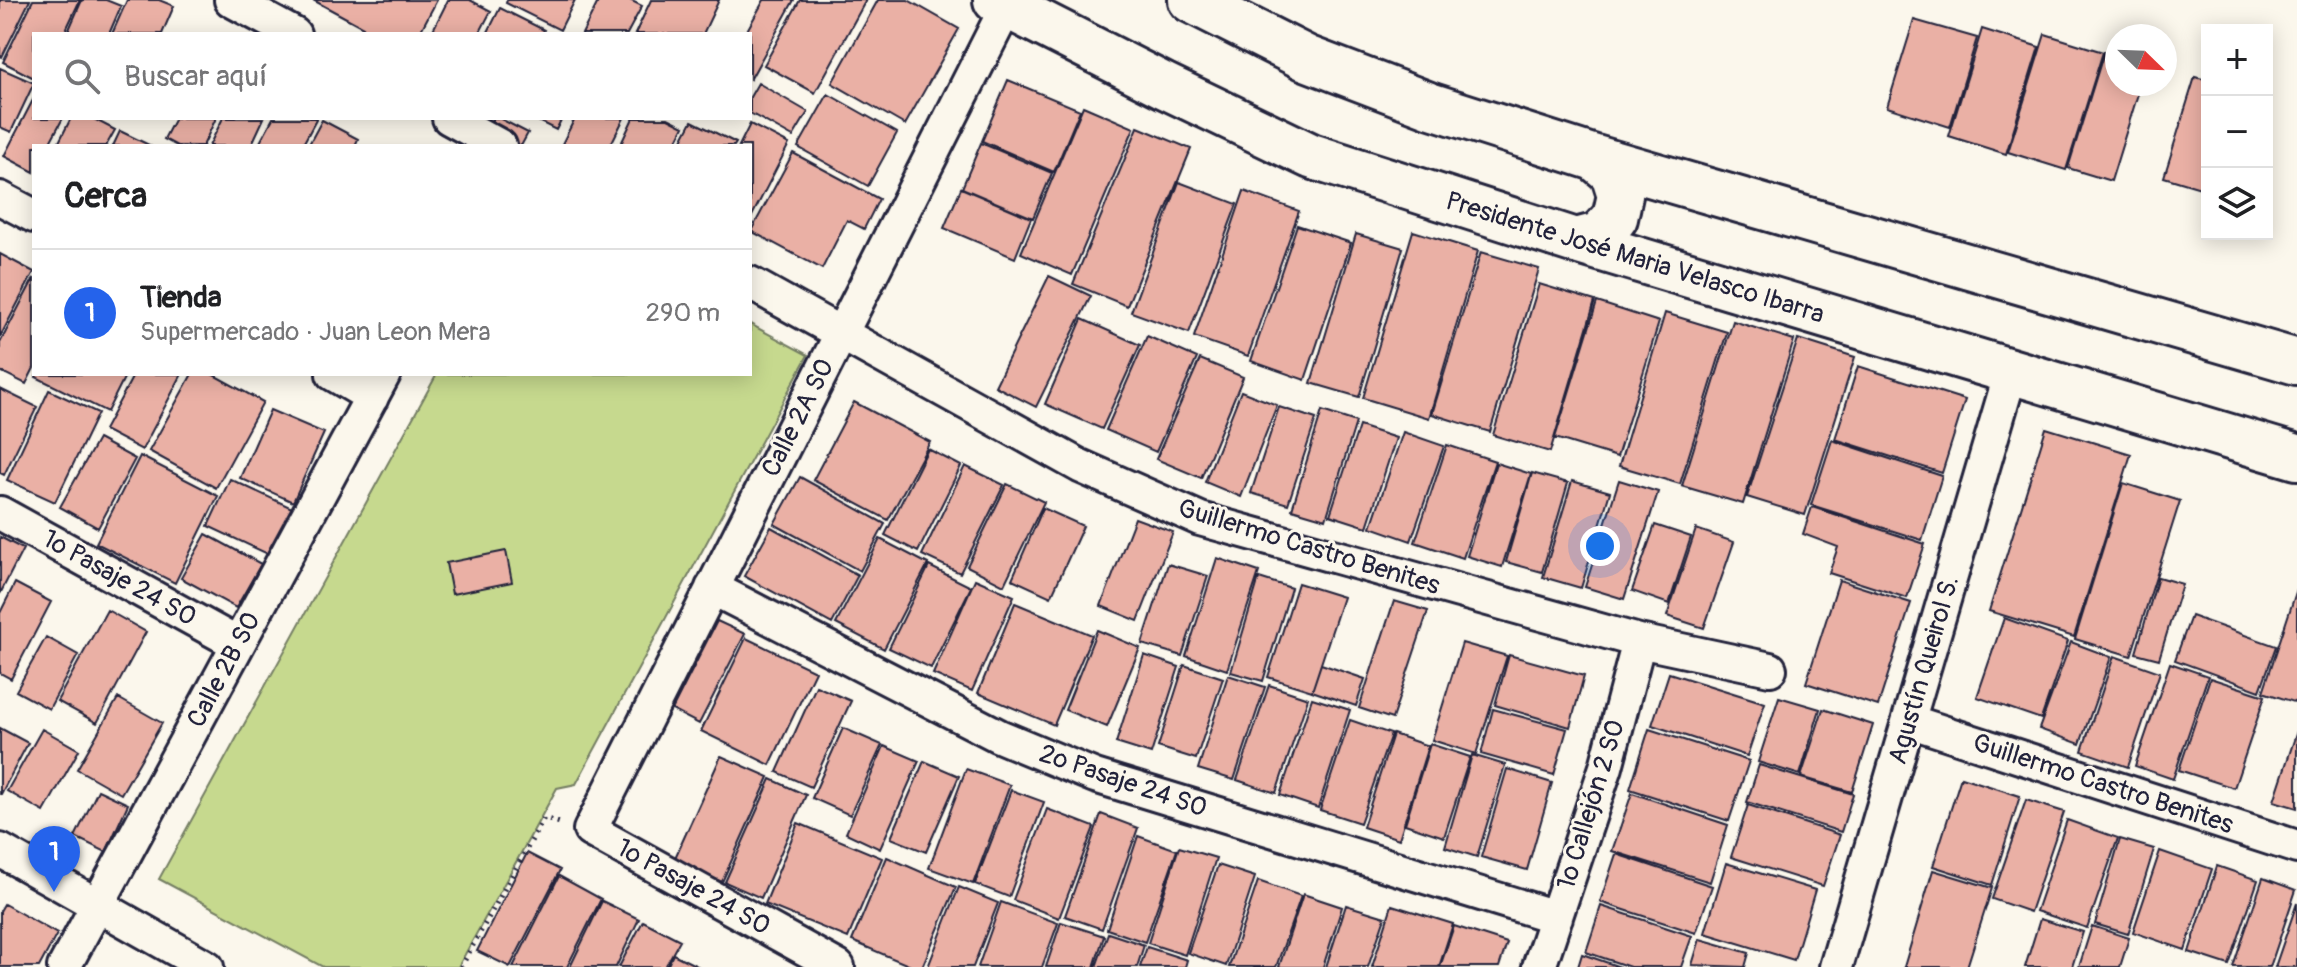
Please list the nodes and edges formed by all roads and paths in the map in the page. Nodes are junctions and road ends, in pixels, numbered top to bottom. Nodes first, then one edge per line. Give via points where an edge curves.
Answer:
1 (231, 0) edge
2 (1191, 0) edge
3 (1001, 3) edge
4 (290, 32) edge
5 (453, 120) edge
6 (496, 144) edge
7 (1595, 158) junction
8 (0, 198) edge
9 (32, 215) edge
10 (1576, 241) junction
11 (752, 284) edge
12 (841, 333) junction
13 (2297, 362) edge
14 (2011, 372) junction
15 (341, 376) edge
16 (378, 385) edge
17 (2297, 457) edge
18 (0, 513) edge
19 (712, 588) junction
20 (1639, 641) junction
21 (238, 644) junction
22 (1770, 669) dead end
23 (1909, 721) junction
24 (590, 830) junction
25 (2297, 847) edge
26 (0, 850) edge
27 (98, 905) junction
28 (1556, 917) junction
29 (64, 967) edge
30 (207, 967) edge
31 (461, 967) edge
32 (838, 967) edge
33 (1539, 967) edge
34 (1836, 967) edge

1 - 4 street
2 - 7 main road via 1306,58 1432,106
3 - 10 main road, Presidente José Maria Velasco Ibarra via 1311,156
3 - 12 street, Calle 2A SO
5 - 6 street
7 - 10 main road via 1613,173 1620,195 1615,218 1599,235
7 - 13 main road
8 - 9 street
10 - 14 main road, Presidente José Maria Velasco Ibarra
11 - 12 street, Guillermo Castro Benites
12 - 19 street, Calle 2A SO
12 - 20 street, Guillermo Castro Benites via 1080,466 1200,519
14 - 17 main road, Presidente José Maria Velasco Ibarra
14 - 23 street, Agustín Queirol S.
15 - 16 street
16 - 21 street, Calle 2B SO
18 - 21 street, 1º Pasaje 24 SO
19 - 24 street, Calle 2A SO
19 - 28 street, 2º Pasaje 24 SO via 999,736 1095,776
20 - 22 street, Guillermo Castro Benites
20 - 28 street, 1º Callejón 2 SO via 1606,767
21 - 27 street, Calle 2B SO
23 - 25 street, Guillermo Castro Benites
23 - 34 street, Agustín Queirol S.
24 - 31 path via 544,818
24 - 32 street, 1º Pasaje 24 SO
26 - 27 street
27 - 29 street, Calle 2B SO
27 - 30 street
28 - 33 street, 1º Callejón 2 SO

